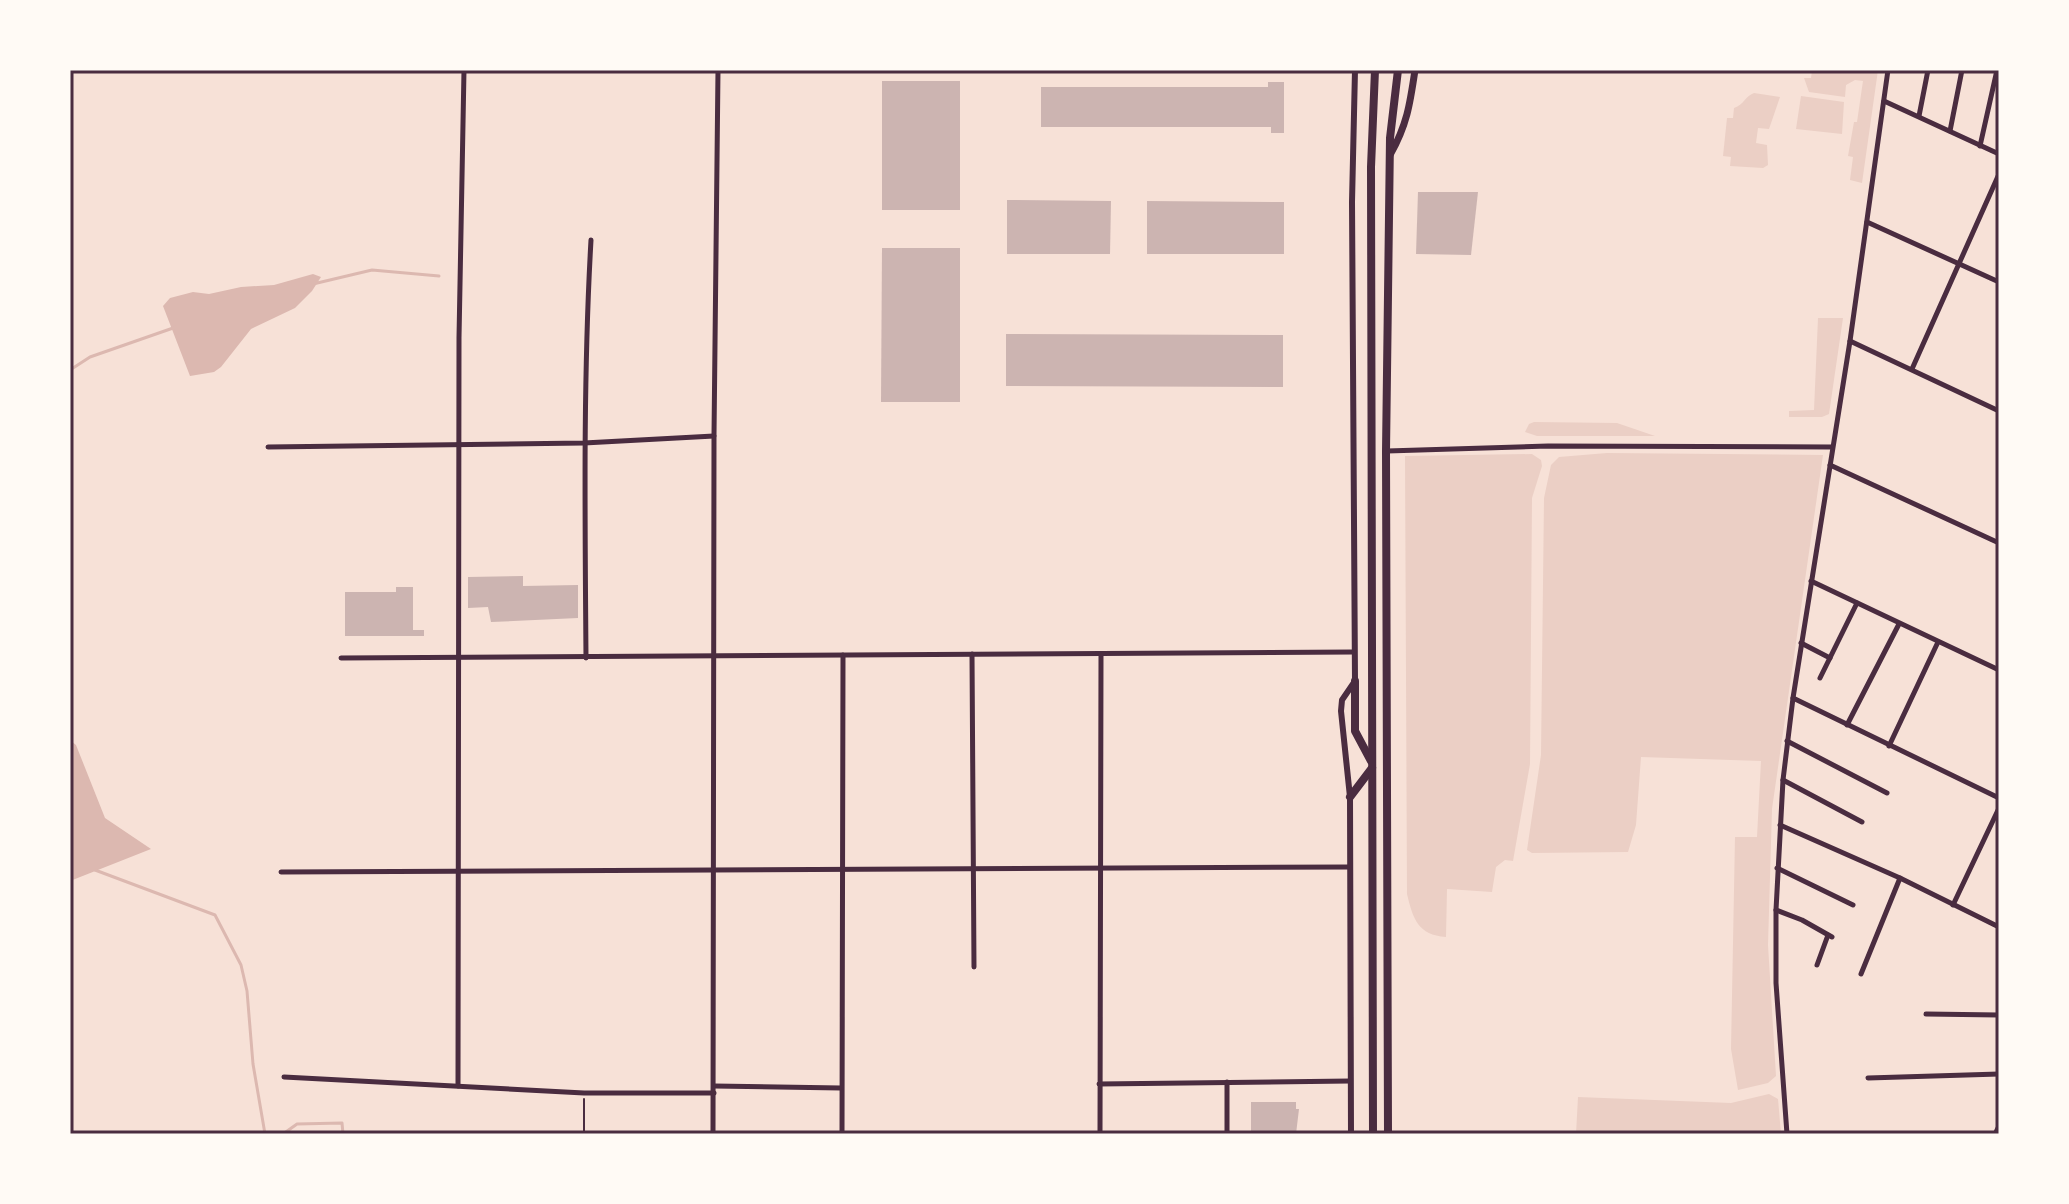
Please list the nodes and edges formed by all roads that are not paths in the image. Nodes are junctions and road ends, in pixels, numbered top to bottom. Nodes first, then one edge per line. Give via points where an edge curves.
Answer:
1 (464, 70) edge
2 (718, 70) edge
3 (1355, 70) edge
4 (1375, 70) edge
5 (1398, 70) edge
6 (1415, 70) edge
7 (1888, 70) edge
8 (1928, 70) edge
9 (1962, 70) edge
10 (1997, 70) edge
11 (1884, 101) junction
12 (1919, 116) junction
13 (1950, 131) junction
14 (1980, 146) junction
15 (1999, 154) edge
16 (1390, 155) junction
17 (1999, 174) edge
18 (1867, 222) junction
19 (591, 240) dead end
20 (1960, 263) junction
21 (1999, 282) edge
22 (1850, 341) junction
23 (1912, 369) junction
24 (1999, 411) edge
25 (714, 436) junction
26 (460, 442) junction
27 (584, 443) junction
28 (268, 447) dead end
29 (1832, 447) junction
30 (1386, 451) junction
31 (1830, 465) junction
32 (1999, 543) edge
33 (1811, 581) junction
34 (1857, 603) junction
35 (1899, 624) junction
36 (1938, 642) junction
37 (1801, 643) junction
38 (1354, 652) junction
39 (972, 654) junction
40 (843, 655) junction
41 (1101, 655) junction
42 (341, 658) dead end
43 (586, 658) junction
44 (715, 658) junction
45 (1830, 658) junction
46 (459, 659) junction
47 (1999, 670) edge
48 (1820, 678) dead end
49 (1355, 681) junction
50 (1793, 698) junction
51 (1847, 725) junction
52 (1787, 741) junction
53 (1889, 746) junction
54 (1372, 765) junction
55 (1783, 780) junction
56 (1887, 793) dead end
57 (1350, 797) junction
58 (1999, 798) edge
59 (1999, 808) edge
60 (1862, 822) dead end
61 (1780, 825) junction
62 (1351, 867) junction
63 (1777, 868) junction
64 (843, 869) junction
65 (973, 869) junction
66 (1101, 869) junction
67 (458, 871) junction
68 (714, 871) junction
69 (281, 872) dead end
70 (1900, 878) junction
71 (1853, 905) dead end
72 (1953, 905) junction
73 (1776, 910) junction
74 (1999, 927) edge
75 (1817, 965) dead end
76 (974, 967) dead end
77 (1861, 974) dead end
78 (1926, 1014) dead end
79 (1999, 1015) edge
80 (1999, 1074) edge
81 (284, 1077) dead end
82 (1868, 1078) dead end
83 (1350, 1081) junction
84 (1227, 1082) junction
85 (1099, 1084) junction
86 (458, 1086) junction
87 (841, 1088) junction
88 (714, 1089) junction
89 (1999, 1126) edge
90 (713, 1134) edge
91 (842, 1134) edge
92 (1100, 1134) edge
93 (1227, 1134) edge
94 (1351, 1134) edge
95 (1373, 1134) edge
96 (1388, 1134) edge
97 (1787, 1134) edge
98 (1995, 1134) edge

1 - 26 street
2 - 25 street
3 - 38 street
4 - 54 highway
5 - 16 highway
6 - 16 main road via 1407,121
7 - 11 street
8 - 12 street
9 - 13 street
10 - 14 street
11 - 12 street
11 - 18 street
12 - 13 street
13 - 14 street
14 - 15 street
16 - 30 highway
17 - 20 street
18 - 20 street
18 - 22 street
19 - 27 street
20 - 21 street
20 - 23 street
22 - 23 street
22 - 29 street
23 - 24 street
25 - 27 street
25 - 44 street
26 - 27 street
26 - 28 street
26 - 46 street
27 - 43 street
29 - 30 street
29 - 31 street
30 - 96 highway
31 - 32 street
31 - 33 street
33 - 34 street
33 - 37 street
34 - 35 street
34 - 45 street
35 - 36 street
35 - 51 street
36 - 47 street
36 - 53 street
37 - 45 street
37 - 50 street
38 - 41 street
38 - 49 street
39 - 40 street
39 - 41 street
39 - 65 street
40 - 44 street
40 - 64 street
41 - 66 street
42 - 46 street
43 - 44 street
43 - 46 street
44 - 68 street
45 - 48 street
46 - 67 street
49 - 54 highway via 1355,731
49 - 57 street via 1341,711
50 - 51 street
50 - 52 street
51 - 53 street
52 - 55 street
52 - 56 street
53 - 58 street
54 - 57 highway
54 - 95 highway
55 - 60 street
55 - 61 street
57 - 62 street
59 - 72 street
61 - 63 street
61 - 70 street
62 - 66 street
62 - 83 street
63 - 71 street
63 - 73 street
64 - 65 street
64 - 68 street
64 - 87 street
65 - 66 street
65 - 76 street
66 - 85 street
67 - 68 street
67 - 69 street
67 - 86 street
68 - 88 street
70 - 72 street
70 - 77 street
72 - 74 street
73 - 75 street via 1830,936
73 - 97 street
78 - 79 street
80 - 82 street
81 - 86 street
83 - 84 street
83 - 94 street
84 - 85 street
84 - 93 street
85 - 92 street
86 - 88 street via 584,1093
87 - 88 street
87 - 91 street
88 - 90 street
89 - 98 street

